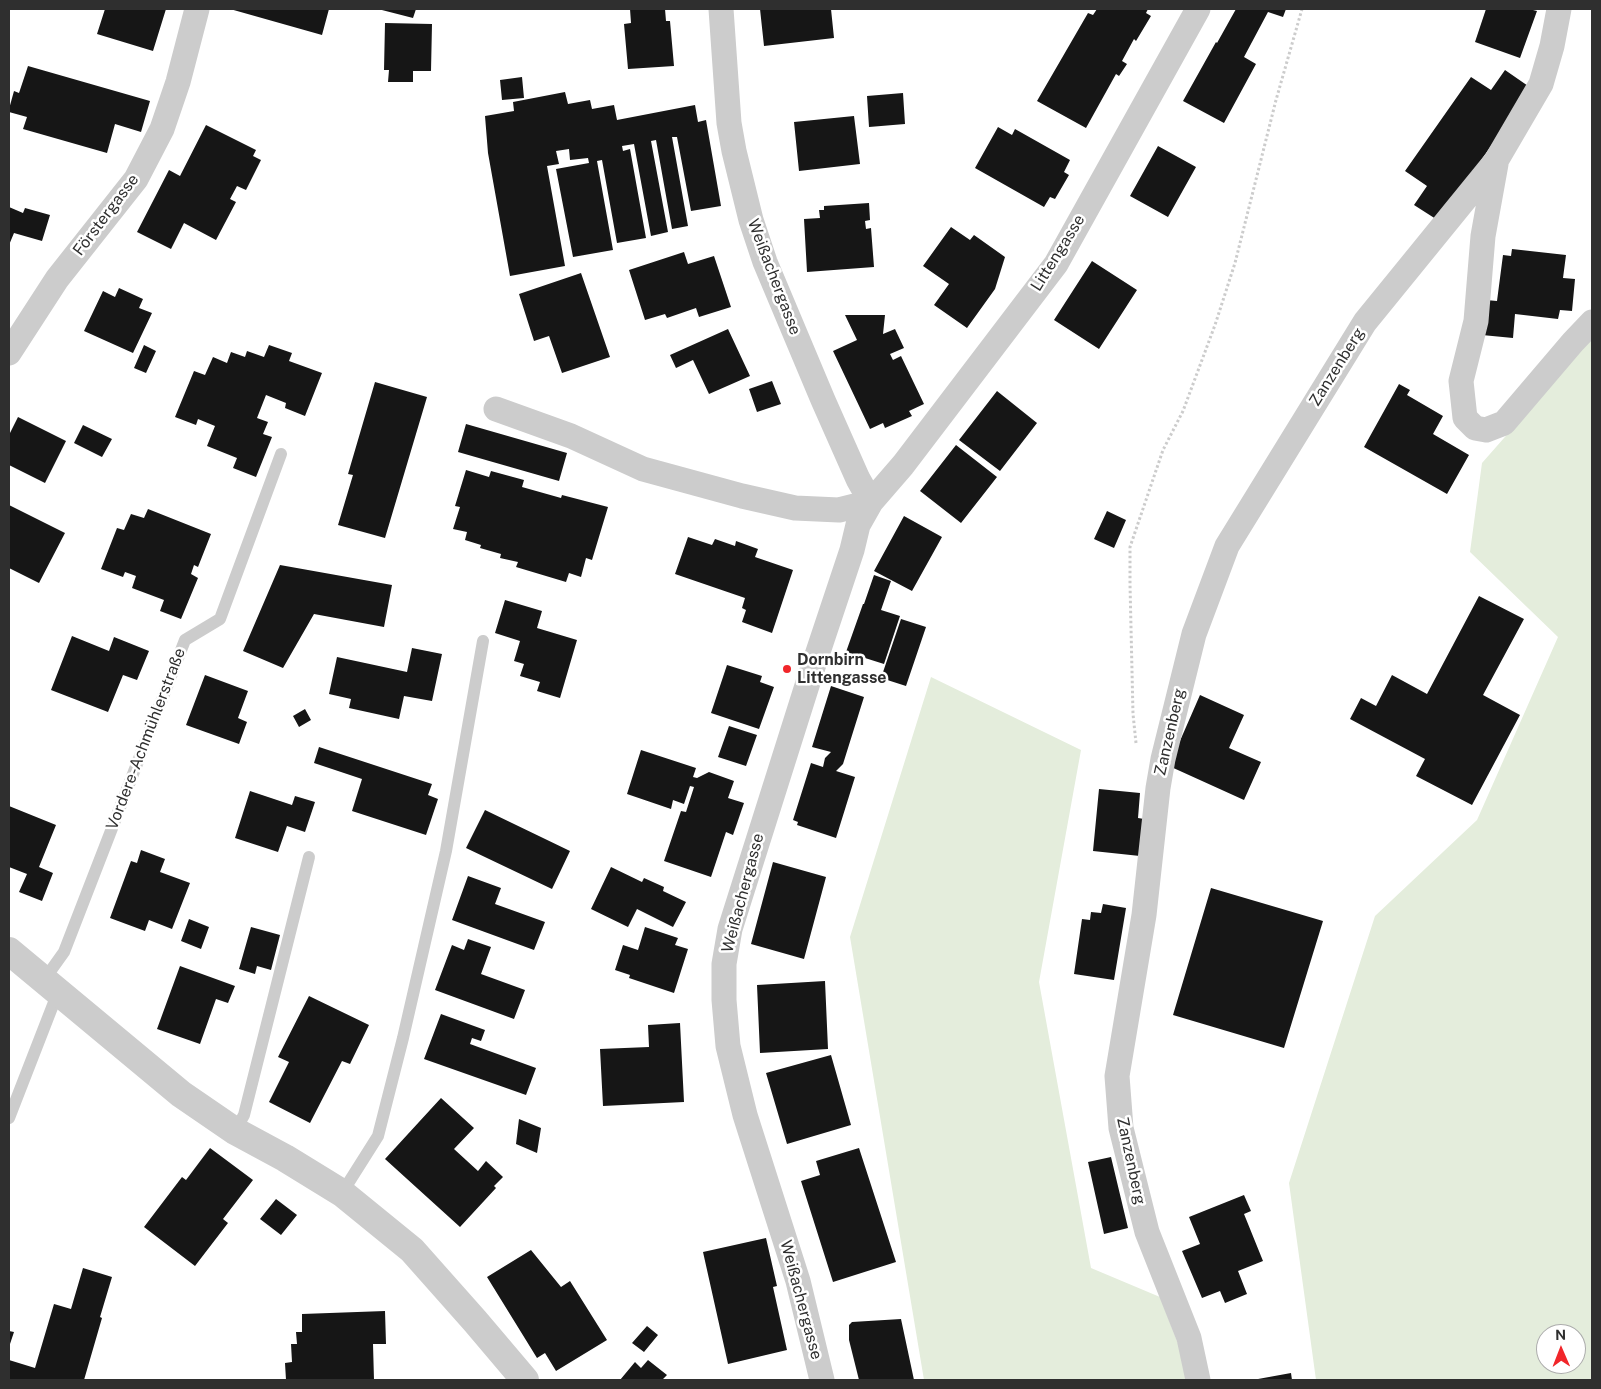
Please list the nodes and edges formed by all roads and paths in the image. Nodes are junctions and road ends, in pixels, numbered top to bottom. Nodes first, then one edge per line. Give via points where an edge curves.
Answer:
1 (197, 9) edge
2 (722, 9) edge
3 (1198, 9) edge
4 (1302, 9) edge
5 (1559, 9) edge
6 (1496, 161) junction
7 (1592, 322) edge
8 (9, 353) edge
9 (496, 409) dead end
10 (281, 454) dead end
11 (871, 502) junction
12 (483, 641) dead end
13 (1137, 751) dead end
14 (309, 858) dead end
15 (9, 951) edge
16 (51, 986) junction
17 (9, 1118) edge
18 (235, 1131) junction
19 (342, 1193) junction
20 (524, 1380) edge
21 (822, 1380) edge
22 (1198, 1380) edge

1 - 8 street, Förstergasse via 162,129 136,179 56,279
2 - 11 street, Weißachergasse via 729,123 751,220 765,262 823,400
3 - 11 street, Littengasse via 1056,264 903,465
4 - 13 path via 1235,263 1215,325 1183,411 1163,450 1130,547 1133,714
5 - 6 street, Zanzenberg via 1541,84
6 - 7 street, Zanzenberg via 1483,236 1476,320 1461,381 1465,418 1475,428 1486,430 1504,423
6 - 22 street, Zanzenberg via 1365,322 1226,546 1194,634 1162,759 1144,915 1118,1085 1121,1128 1147,1232 1189,1338
9 - 11 street via 571,436 643,469 742,496 795,508 839,510
10 - 16 lane, Vordere-Achmühlerstraße via 220,619 185,640
11 - 21 street, Weißachergasse via 858,524 761,826 730,929 724,964 728,1046 745,1116 798,1282
12 - 19 lane via 446,851 378,1136
14 - 18 lane via 244,1115
15 - 16 street
16 - 17 lane, Vordere-Achmühlerstraße
16 - 18 street via 180,1094
18 - 19 street
19 - 20 street via 412,1250

